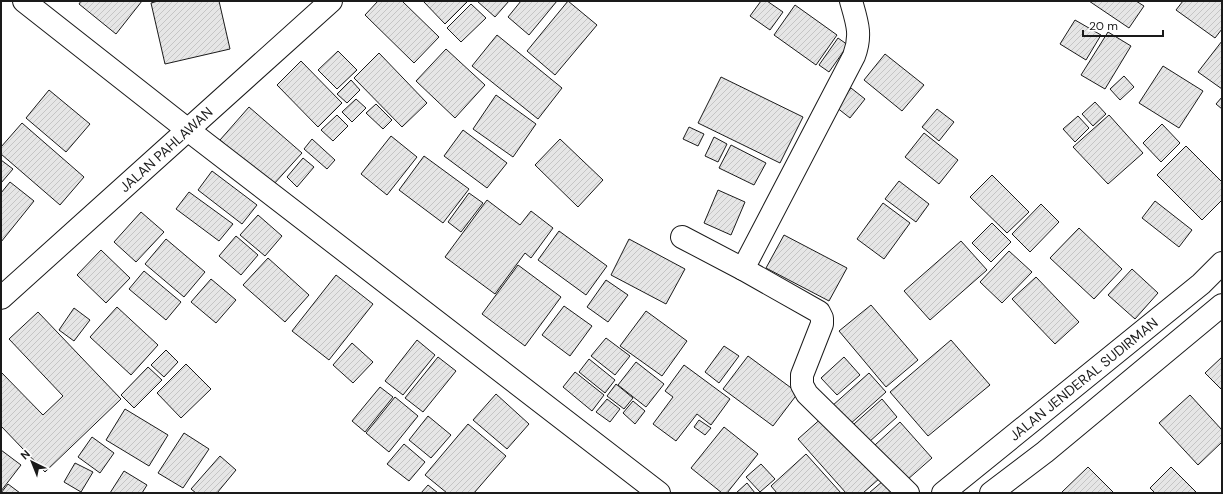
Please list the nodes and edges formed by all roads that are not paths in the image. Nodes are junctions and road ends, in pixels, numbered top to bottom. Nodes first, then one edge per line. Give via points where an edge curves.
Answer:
1 (24, 1) edge
2 (331, 1) edge
3 (851, 1) edge
4 (188, 130) junction
5 (682, 237) dead end
6 (1222, 263) edge
7 (743, 269) junction
8 (1, 298) edge
9 (1222, 305) edge
10 (1024, 428) junction
11 (1045, 452) junction
12 (660, 493) edge
13 (908, 493) edge
14 (943, 493) edge
15 (991, 493) edge

1 - 4 street
2 - 4 street, JALAN PAHLAWAN
3 - 7 street via 859,32 859,43 854,56
4 - 8 street, JALAN PAHLAWAN
4 - 12 street
5 - 7 street
6 - 10 street, JALAN JENDERAL SUDIRMAN via 1201,284
7 - 13 street via 819,312 822,324 802,375 802,385 807,394
9 - 11 street
10 - 11 street
10 - 14 street, JALAN JENDERAL SUDIRMAN
11 - 15 street

